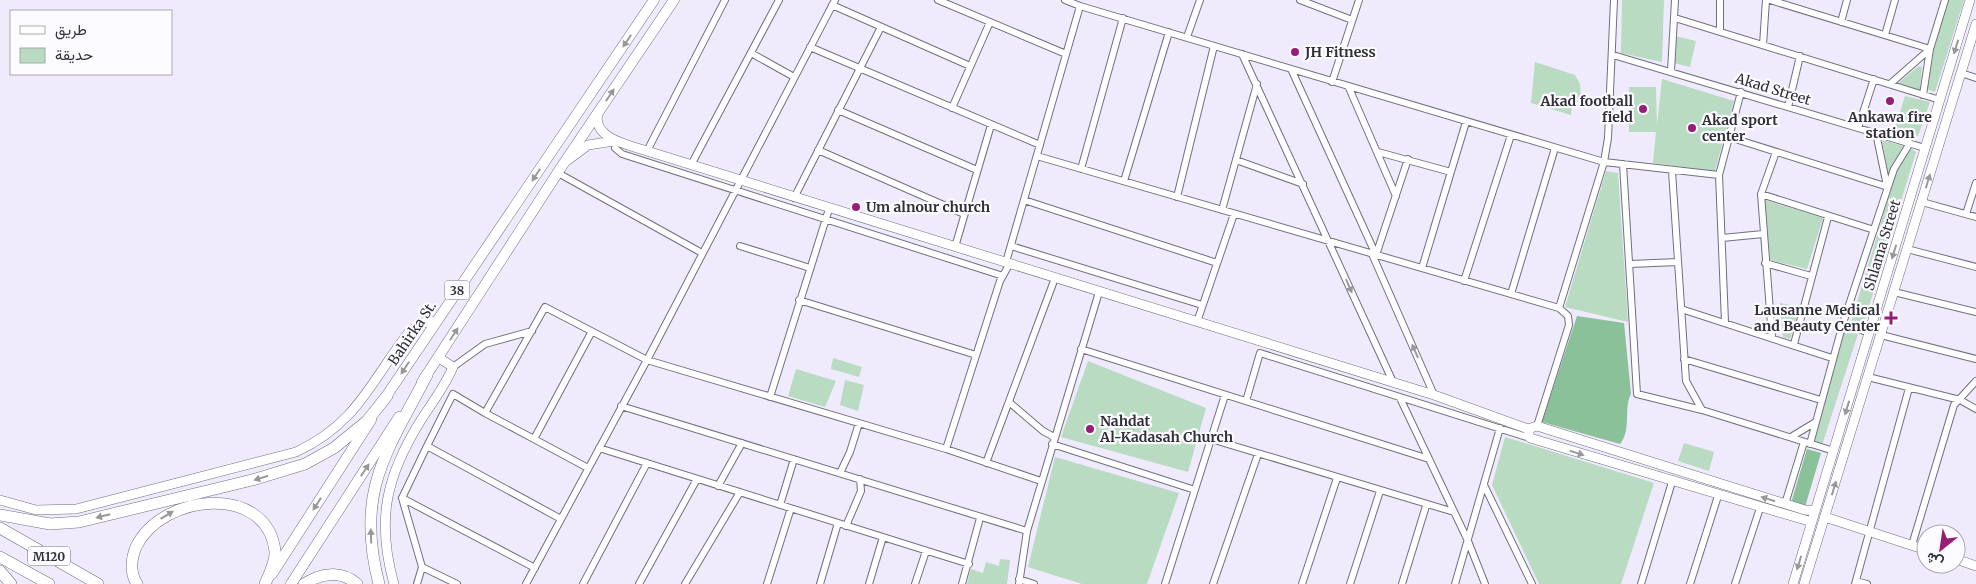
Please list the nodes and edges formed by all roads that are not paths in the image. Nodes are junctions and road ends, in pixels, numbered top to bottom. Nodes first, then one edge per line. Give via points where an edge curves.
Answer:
1 (654, 0) edge
2 (674, 0) edge
3 (725, 0) edge
4 (779, 0) edge
5 (938, 0) edge
6 (1065, 0) edge
7 (1200, 0) edge
8 (1302, 0) edge
9 (1359, 0) edge
10 (1614, 0) edge
11 (1675, 0) edge
12 (1720, 0) edge
13 (1768, 0) edge
14 (1848, 0) edge
15 (1895, 0) edge
16 (1945, 0) edge
17 (1970, 0) edge
18 (833, 2) edge
19 (1080, 6) junction
20 (1123, 18) junction
21 (1675, 18) junction
22 (1352, 20) junction
23 (990, 22) junction
24 (1841, 22) junction
25 (881, 27) junction
26 (1975, 29) edge
27 (1169, 32) junction
28 (1720, 32) junction
29 (1885, 35) junction
30 (1186, 38) junction
31 (1763, 45) junction
32 (1214, 46) junction
33 (810, 47) junction
34 (1930, 48) junction
35 (751, 53) junction
36 (1066, 54) junction
37 (1242, 54) junction
38 (1613, 55) junction
39 (1800, 56) junction
40 (970, 66) junction
41 (860, 68) junction
42 (1292, 71) junction
43 (1671, 71) junction
44 (1961, 73) junction
45 (794, 77) junction
46 (1976, 78) edge
47 (1874, 79) junction
48 (1332, 82) junction
49 (1257, 83) junction
50 (1890, 84) junction
51 (1349, 88) junction
52 (1741, 92) junction
53 (1923, 95) junction
54 (1940, 100) junction
55 (1788, 107) junction
56 (952, 108) junction
57 (838, 110) junction
58 (599, 111) junction
59 (1466, 122) junction
60 (991, 125) junction
61 (1858, 128) junction
62 (1876, 133) junction
63 (1511, 135) junction
64 (1729, 137) junction
65 (617, 141) junction
66 (1910, 143) junction
67 (1040, 146) junction
68 (1555, 148) junction
69 (1925, 148) junction
70 (818, 150) junction
71 (647, 151) junction
72 (1378, 152) junction
73 (1776, 152) junction
74 (1037, 156) junction
75 (1236, 160) junction
76 (1408, 160) junction
77 (1604, 162) junction
78 (1623, 164) junction
79 (691, 166) junction
80 (1081, 169) junction
81 (560, 170) junction
82 (977, 170) junction
83 (1672, 171) junction
84 (1451, 172) junction
85 (1718, 175) junction
86 (740, 181) junction
87 (1124, 181) junction
88 (1976, 183) edge
89 (1304, 184) junction
90 (1888, 187) junction
91 (734, 191) junction
92 (1760, 194) junction
93 (1396, 196) junction
94 (1177, 197) junction
95 (794, 198) junction
96 (1024, 200) junction
97 (1922, 202) junction
98 (829, 209) junction
99 (1222, 210) junction
100 (964, 214) junction
101 (1234, 214) junction
102 (1905, 214) junction
103 (1966, 214) junction
104 (1976, 216) edge
105 (1828, 217) junction
106 (1917, 218) junction
107 (826, 220) junction
108 (1874, 230) junction
109 (1900, 230) junction
110 (1763, 234) junction
111 (1912, 234) junction
112 (1722, 238) junction
113 (1329, 242) junction
114 (740, 246) dead end
115 (1011, 246) junction
116 (955, 247) junction
117 (1907, 249) junction
118 (702, 253) junction
119 (1374, 255) junction
120 (1678, 262) junction
121 (1008, 263) junction
122 (1217, 263) junction
123 (1765, 263) junction
124 (1630, 264) junction
125 (1976, 266) edge
126 (810, 268) junction
127 (1422, 268) junction
128 (1003, 276) junction
129 (1811, 276) junction
130 (1055, 278) junction
131 (1464, 281) junction
132 (1099, 292) junction
133 (1894, 292) junction
134 (1510, 294) junction
135 (799, 300) junction
136 (1202, 305) junction
137 (1559, 308) junction
138 (1681, 309) junction
139 (1976, 312) edge
140 (436, 321) junction
141 (1197, 322) junction
142 (1725, 322) junction
143 (1843, 323) junction
144 (532, 330) junction
145 (590, 332) junction
146 (1869, 333) junction
147 (1881, 334) junction
148 (1772, 336) junction
149 (1794, 344) junction
150 (1081, 349) junction
151 (976, 355) junction
152 (439, 358) junction
153 (1684, 358) junction
154 (1832, 358) junction
155 (1976, 359) edge
156 (648, 360) junction
157 (453, 368) junction
158 (427, 375) junction
159 (1868, 377) junction
160 (1976, 381) edge
161 (1392, 382) junction
162 (1909, 388) junction
163 (1225, 395) junction
164 (1434, 395) junction
165 (387, 396) junction
166 (770, 397) junction
167 (1400, 398) junction
168 (1820, 400) junction
169 (1960, 400) junction
170 (1246, 401) junction
171 (1009, 402) junction
172 (621, 406) junction
173 (1976, 409) edge
174 (1702, 410) junction
175 (485, 413) junction
176 (859, 423) junction
177 (1814, 423) junction
178 (1533, 427) junction
179 (1500, 428) junction
180 (1054, 437) junction
181 (1791, 437) junction
182 (1530, 438) junction
183 (534, 439) junction
184 (1211, 439) junction
185 (742, 443) junction
186 (1807, 443) junction
187 (1052, 444) junction
188 (427, 446) junction
189 (598, 448) junction
190 (946, 449) junction
191 (1834, 451) junction
192 (1258, 454) junction
193 (794, 458) junction
194 (1429, 459) junction
195 (647, 463) junction
196 (986, 463) junction
197 (588, 468) junction
198 (840, 473) junction
199 (1337, 478) junction
200 (697, 479) junction
201 (860, 479) junction
202 (1041, 481) junction
203 (1672, 482) junction
204 (1484, 485) junction
205 (718, 486) junction
206 (1195, 490) junction
207 (740, 492) junction
208 (1380, 492) junction
209 (1718, 496) junction
210 (402, 498) junction
211 (0, 500) edge
212 (1785, 504) junction
213 (780, 505) junction
214 (1426, 506) junction
215 (791, 508) junction
216 (1760, 508) junction
217 (1805, 510) junction
218 (1816, 511) junction
219 (1454, 512) junction
220 (0, 515) edge
221 (1826, 517) junction
222 (980, 518) junction
223 (561, 519) junction
224 (1801, 520) junction
225 (1812, 522) junction
226 (838, 523) junction
227 (846, 526) junction
228 (0, 528) edge
229 (1027, 531) junction
230 (1871, 532) junction
231 (883, 537) junction
232 (1468, 541) junction
233 (1912, 545) junction
234 (1916, 546) edge
235 (926, 551) junction
236 (0, 557) edge
237 (969, 564) junction
238 (422, 567) junction
239 (535, 568) junction
240 (0, 571) edge
241 (1019, 582) edge
242 (1856, 582) edge
243 (11, 584) edge
244 (49, 584) edge
245 (98, 584) edge
246 (137, 584) edge
247 (265, 584) edge
248 (291, 584) edge
249 (304, 584) edge
250 (357, 584) edge
251 (379, 584) edge
252 (394, 584) edge
253 (417, 584) edge
254 (457, 584) edge
255 (526, 584) edge
256 (583, 584) edge
257 (639, 584) edge
258 (685, 584) edge
259 (767, 584) edge
260 (820, 584) edge
261 (868, 584) edge
262 (916, 584) edge
263 (962, 584) edge
264 (1034, 584) edge
265 (1165, 584) edge
266 (1213, 584) edge
267 (1302, 584) edge
268 (1350, 584) edge
269 (1402, 584) edge
270 (1455, 584) edge
271 (1485, 584) edge
272 (1532, 584) edge
273 (1641, 584) edge
274 (1690, 584) edge
275 (1735, 584) edge
276 (1793, 584) edge
277 (1804, 584) edge
278 (1867, 584) edge

1 -> 140 main road, Bahirka St. / 38
58 -> 2 main road, 38
3 - 71 street
4 - 35 street
5 - 23 street
6 - 19 street
7 - 30 street
8 - 22 street
9 - 22 street
10 - 38 street
11 - 21 street
12 - 28 street
13 - 24 street
13 - 31 street
14 - 24 street
15 - 29 street
16 - 34 street
17 -> 54 main road, Shlama Street
18 - 25 street
18 - 33 street
19 - 20 street
19 - 36 street
20 - 27 street
20 - 80 street
21 - 28 street
21 - 43 street
22 - 48 street
23 - 36 street
23 - 40 street
24 - 29 street
25 - 40 street
25 - 41 street
26 - 44 main road, Shlama Street
27 - 30 street
27 - 87 street
28 - 31 street
29 - 34 street
30 - 32 street
31 - 39 street
32 - 37 street
32 - 94 street
33 - 41 street
33 - 45 street
34 - 50 street
34 - 53 street
35 - 45 street
35 - 79 street
36 - 67 street
37 - 42 street
37 - 49 street
38 - 43 street, Akad Street
38 - 77 street
39 - 47 street
39 - 55 street
40 - 56 street
41 - 56 street
41 - 57 street
42 - 48 street
42 - 119 street
43 - 52 street, Akad Street
44 - 46 street
97 -> 44 main road, Shlama Street
45 - 86 street
47 - 50 street
47 - 61 street
48 - 51 street
49 - 75 street
49 - 89 street
50 - 53 street
51 - 59 street
51 - 72 street
52 - 55 street, Akad Street
52 - 64 street
53 - 54 street
54 - 69 main road, Shlama Street
55 - 61 street, Akad Street
56 - 60 street
57 - 70 street
57 - 82 street
58 - 65 main road via 597,123 601,131
58 - 81 main road, 38
59 - 63 street
59 - 84 street
60 - 67 street
60 - 82 street
61 - 62 street, Akad Street
62 - 66 street, Akad Street
62 - 90 street
63 - 68 street
63 - 131 street
64 - 73 street
64 - 85 street
65 - 71 main road
65 - 81 main road via 588,145
65 - 91 street via 615,148 622,154
66 - 69 street, Akad Street
66 - 90 street via 1894,169
67 - 74 street
68 - 77 street
68 - 134 street
69 - 102 main road, Shlama Street
70 - 95 street
70 - 100 street
71 - 79 main road
72 - 76 street
72 - 93 street
73 - 90 street
73 - 92 street
74 - 80 street
74 - 96 street
75 - 89 street
75 - 99 street
76 - 84 street
76 - 93 street
77 - 78 street
77 - 137 street
78 - 83 street
78 - 124 street
79 - 86 main road
80 - 87 street
81 - 118 street
152 -> 81 main road, 38
82 - 100 street
83 - 85 street
83 - 120 street
84 - 127 street
85 - 112 street
86 - 91 street
86 - 95 main road
87 - 94 street
88 - 103 street
89 - 113 street
90 - 108 street
91 - 107 street
91 - 118 street
92 - 105 street
92 - 110 street
93 - 119 street
94 - 99 street
95 - 98 main road
96 - 115 street
96 - 122 street
97 - 103 street
97 - 106 main road, Shlama Street
98 - 107 street
98 - 116 main road
99 - 101 street
100 - 116 street
101 - 113 street
101 - 122 street
102 - 106 main road via 1910,221
102 - 109 main road, Shlama Street
103 - 104 street
105 - 108 street
105 - 129 street
106 - 111 main road, Shlama Street
107 - 126 street
107 - 128 street
108 - 143 street
109 - 111 main road via 1908,227
109 -> 146 main road, Shlama Street
110 - 112 street
110 - 123 street
111 - 117 main road, Shlama Street
112 - 142 street
113 - 119 street
113 -> 161 street
114 - 126 street
115 - 121 street
115 - 136 street
116 - 121 main road
117 - 125 street
117 - 133 main road, Shlama Street
118 - 156 street
119 - 127 street
164 -> 119 street
120 - 124 street
120 - 138 street
121 - 128 street
121 - 130 main road
122 - 136 street
123 - 129 street
123 - 148 street
124 - 174 street via 1638,394
126 - 135 street
127 - 131 street
128 - 151 street
129 - 149 street
130 - 132 main road
130 - 171 street
131 - 134 street
132 - 141 main road
132 - 150 street
133 - 139 street
133 - 147 main road, Shlama Street
134 - 137 street
135 - 151 street
135 - 166 street
136 - 141 street
137 - 178 street via 1568,316 1569,325
138 - 142 street
138 - 153 street
140 -> 165 main road, Bahirka St. / 38
140 - 211 main road via 422,323 409,332 348,418 320,440 296,452 76,509 36,510
141 - 161 main road
142 - 148 street
143 - 146 street
143 - 154 street
144 - 145 street via 546,308
144 - 157 street via 485,344
144 - 175 street
145 - 156 street
145 - 183 street
146 -> 191 main road, Shlama Street
147 - 155 street
147 - 159 main road, Shlama Street
148 - 149 street
149 - 154 street
150 - 163 street
150 - 180 street
151 - 190 street
152 - 157 main road
152 - 158 main road, 38
153 - 168 street
153 - 174 street via 1686,381
154 - 168 street
156 - 166 street
156 - 172 street
157 - 252 main road via 403,450 390,482 385,527
248 -> 158 main road, 38
251 -> 158 highway via 371,545 372,492 385,453
159 - 162 street
221 -> 159 main road, Shlama Street
160 - 169 street
161 - 164 main road
162 - 169 street
162 - 230 street
163 - 170 street
163 - 184 street
164 - 178 main road
165 -> 220 highway via 367,421 334,448 296,467 79,522 50,524
165 -> 247 main road, Bahirka St. / 38
166 - 176 street
167 - 170 street via 1260,353
167 - 179 street
167 - 194 street
168 - 177 street
169 - 173 street
169 - 233 street via 1954,405
170 - 194 street
171 - 180 street via 1042,431
171 - 196 street
172 - 185 street
172 - 189 street
174 - 181 street
175 - 183 street
175 - 188 street via 453,394
176 - 190 street
176 - 198 street
177 - 181 street
177 - 186 street
178 - 182 main road
212 -> 178 main road
179 - 182 street
179 - 204 street
180 - 187 street
181 - 186 street
182 -> 203 main road
183 - 197 street
184 - 192 street
184 - 206 street
185 - 193 street
185 - 205 street
186 - 191 street
186 - 212 street
187 - 202 street
187 - 206 street
188 - 210 street
188 - 223 street
189 - 195 street
189 - 197 street
190 - 196 street
191 - 218 main road, Shlama Street
192 - 199 street
192 - 266 street
193 - 198 street
193 - 213 street
194 - 219 street
195 - 200 street
195 - 256 street
196 - 202 street
197 - 223 street
198 - 201 street
199 - 208 street
199 - 267 street
200 - 205 street
200 - 257 street
201 - 222 street
201 - 227 street via 861,491
202 - 229 street
203 - 209 main road
203 - 273 street
204 - 232 street
204 - 272 street
205 - 207 street
206 - 265 street
207 - 213 street
207 - 258 street
208 - 214 street
208 - 268 street
209 - 216 main road
209 - 274 street
210 - 238 street
210 - 239 street
212 - 217 main road
213 - 215 street
214 - 219 street
214 - 269 street
215 - 226 street
215 - 259 street
216 - 224 main road
216 - 275 street
217 - 218 main road
217 - 224 main road
218 - 225 main road, Shlama Street
219 - 232 street
221 - 230 main road
221 - 277 main road, Shlama Street
222 - 229 street
222 - 237 street
223 - 239 street
224 - 225 main road
225 -> 276 main road, Shlama Street
226 - 227 street
226 - 260 street
227 - 231 street
228 - 245 highway, M120
229 - 241 street
230 - 233 main road
230 - 242 street
231 - 235 street
231 - 261 street
232 - 270 street
232 - 271 street
233 - 234 main road
235 - 237 street
235 - 262 street
236 - 244 highway
237 - 263 street
238 - 253 street
238 - 254 street
239 - 255 street
240 - 243 highway
241 - 264 street
242 - 278 street
246 -> 247 highway via 133,578 134,552 150,526 173,511 209,503 251,512 266,526 275,552
249 - 250 highway via 326,574 344,577

